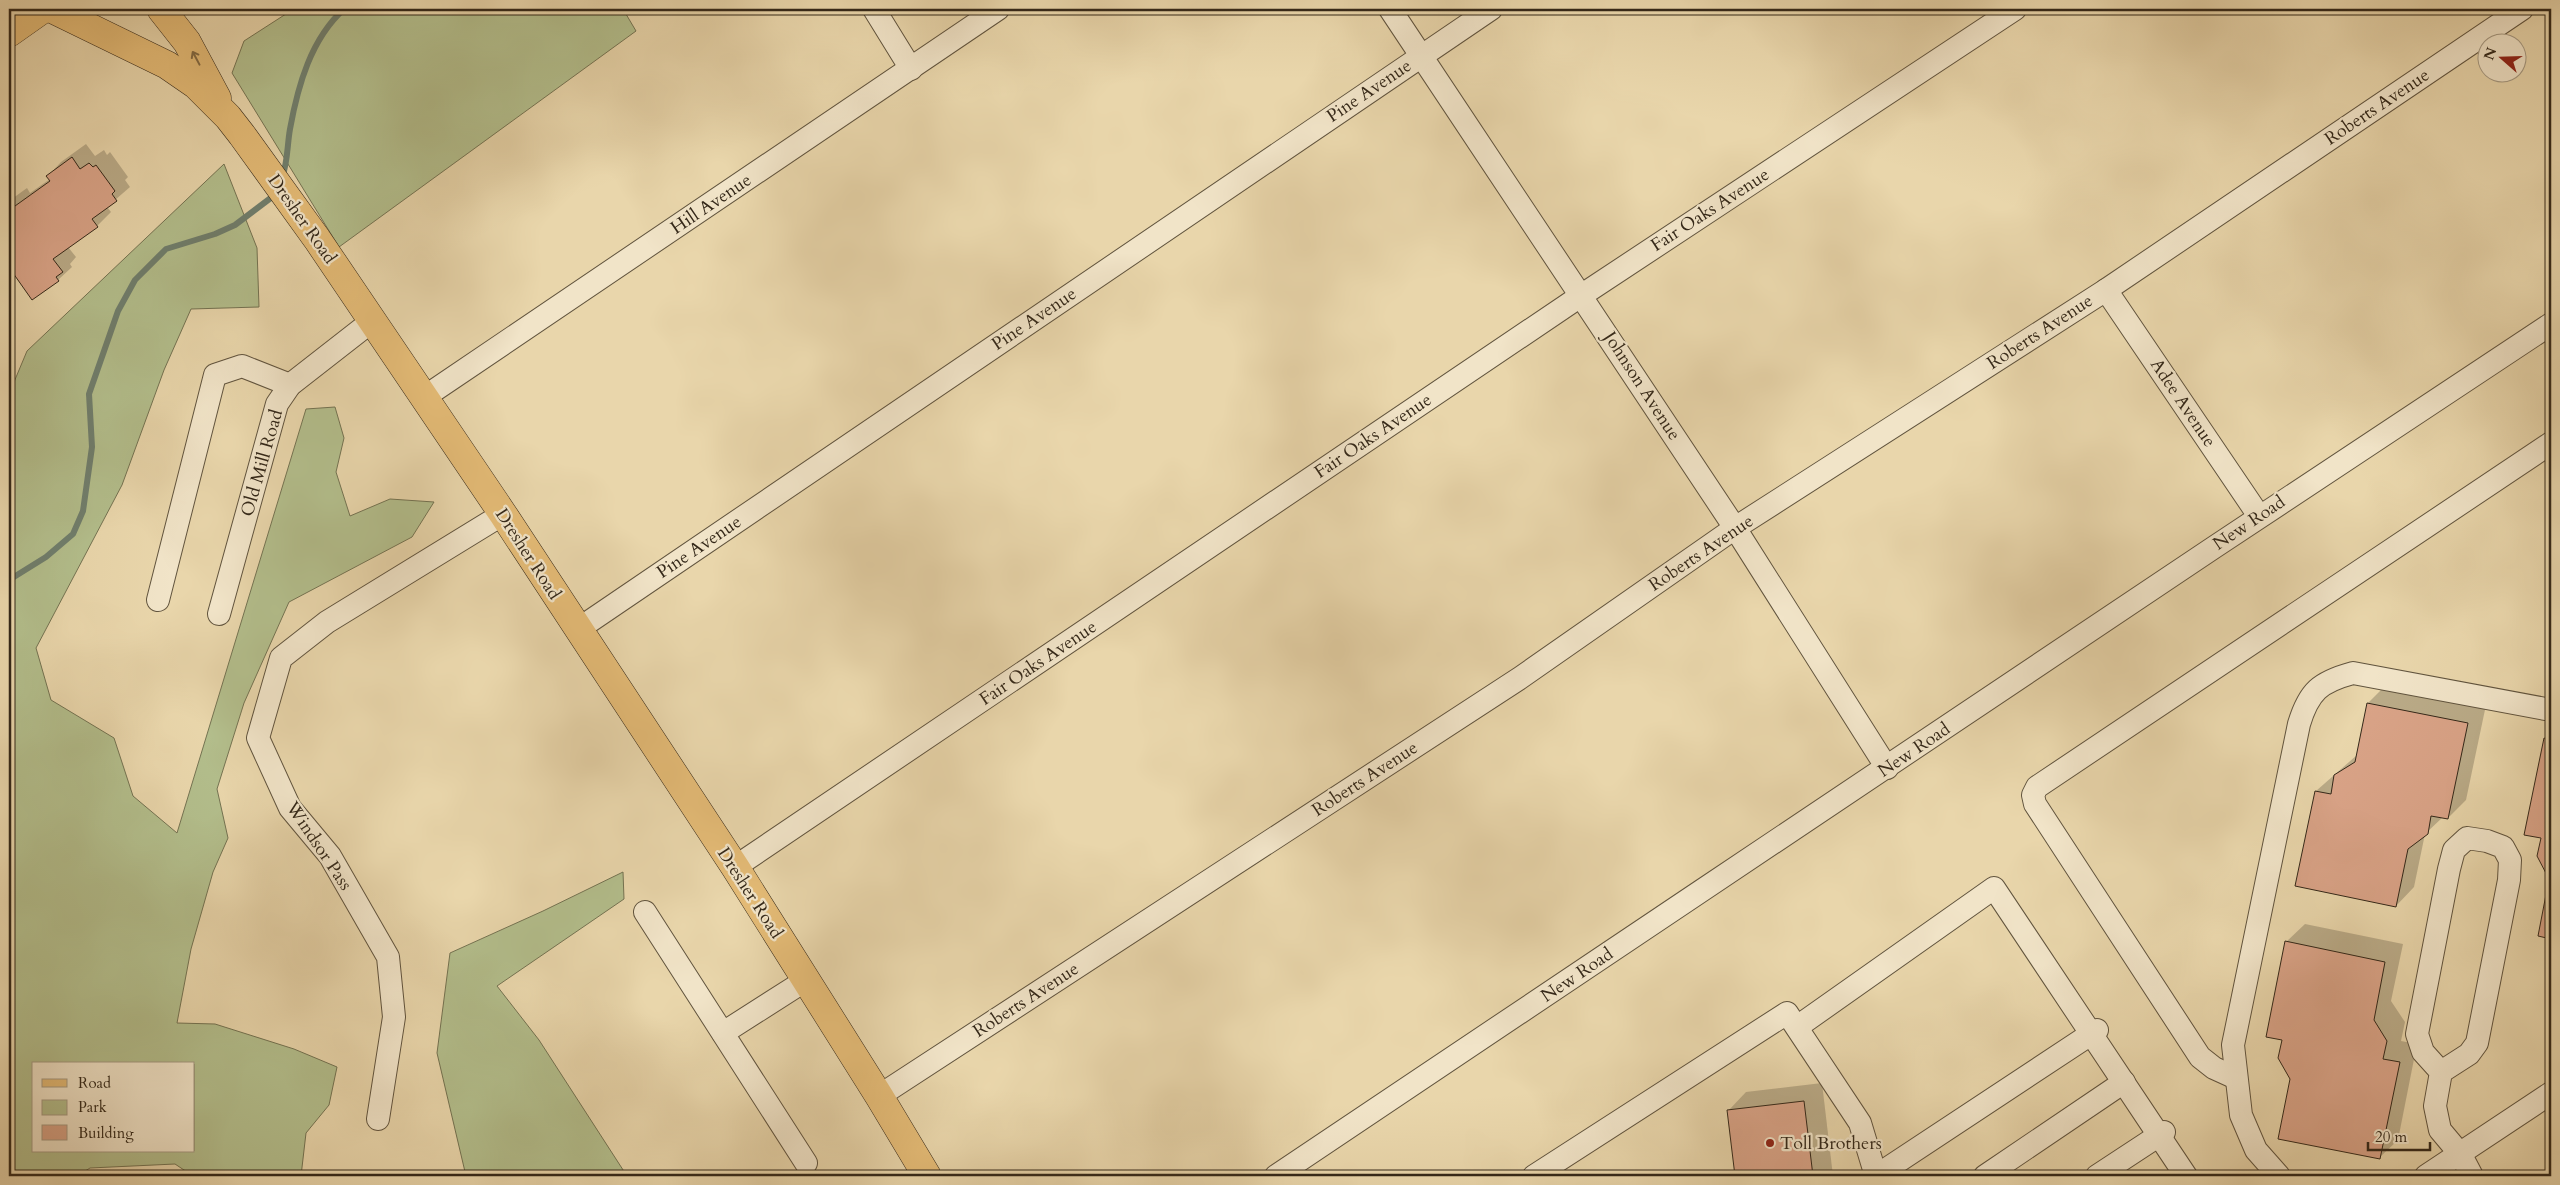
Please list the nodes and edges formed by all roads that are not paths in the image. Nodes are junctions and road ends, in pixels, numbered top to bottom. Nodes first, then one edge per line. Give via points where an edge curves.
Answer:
1 (43, 9) edge
2 (52, 9) edge
3 (161, 9) edge
4 (874, 9) edge
5 (998, 9) edge
6 (1390, 9) edge
7 (1492, 9) edge
8 (2015, 9) edge
9 (2522, 9) edge
10 (9, 33) edge
11 (1421, 55) junction
12 (912, 69) junction
13 (235, 126) junction
14 (2106, 290) junction
15 (1582, 295) junction
16 (372, 321) junction
17 (2551, 324) edge
18 (290, 385) junction
19 (423, 398) junction
20 (2551, 443) edge
21 (503, 514) junction
22 (2259, 516) junction
23 (1735, 528) junction
24 (158, 600) dead end
25 (219, 614) dead end
26 (577, 630) junction
27 (2551, 710) edge
28 (1888, 768) junction
29 (735, 867) junction
30 (645, 912) dead end
31 (806, 980) junction
32 (1796, 1027) junction
33 (2094, 1032) junction
34 (723, 1033) junction
35 (2441, 1072) junction
36 (2236, 1078) junction
37 (2124, 1082) junction
38 (2551, 1093) edge
39 (879, 1096) junction
40 (378, 1119) dead end
41 (2161, 1133) junction
42 (2461, 1155) junction
43 (806, 1163) dead end
44 (927, 1176) edge
45 (1276, 1176) edge
46 (1534, 1176) edge
47 (1876, 1176) edge
48 (1985, 1176) edge
49 (2097, 1176) edge
50 (2186, 1176) edge
51 (2279, 1176) edge
52 (2426, 1176) edge
53 (2472, 1176) edge

1 - 10 main road
2 - 13 main road, Dresher Road via 167,65 196,85
13 -> 3 main road via 187,42
4 - 12 street
5 - 12 street, Hill Avenue
6 - 11 street, Johnson Avenue
7 - 11 street, Pine Avenue
8 - 15 street, Fair Oaks Avenue
9 - 14 street, Roberts Avenue
11 - 15 street, Johnson Avenue
11 - 26 street, Pine Avenue
12 - 19 street, Hill Avenue
13 - 16 main road, Dresher Road
14 - 22 street, Adee Avenue
14 - 23 street, Roberts Avenue
15 - 23 street, Johnson Avenue
15 - 29 street, Fair Oaks Avenue
16 - 18 street, Old Mill Road
16 - 19 main road, Dresher Road
17 - 22 street, New Road
18 - 24 street via 242,366 215,376
18 - 25 street, Old Mill Road via 278,404
19 - 21 main road, Dresher Road
20 - 36 street via 2037,787 2033,796 2036,804 2200,1057
21 - 26 main road, Dresher Road
21 - 40 street, Windsor Pass via 327,622 280,658 258,738 290,808 330,856 388,957 394,1017
22 - 28 street, New Road
23 - 28 street, Johnson Avenue
23 - 39 street, Roberts Avenue via 1520,678
26 - 29 main road, Dresher Road
27 - 36 street via 2354,673 2334,678 2311,694 2299,724 2233,1045
28 - 45 street, New Road
29 - 31 main road, Dresher Road
30 - 34 street
31 - 34 street
31 - 39 main road, Dresher Road
32 - 33 street via 1994,888
32 - 46 street via 1787,1013
32 - 47 street via 1860,1123
33 - 37 street
33 - 47 street
34 - 43 street
35 - 35 street via 2423,1052 2417,1034 2449,869 2454,850 2467,838 2487,841 2503,847 2510,860 2504,908 2477,1043 2469,1054
35 - 42 street via 2435,1106 2440,1130
36 - 51 street via 2241,1115 2256,1150
37 - 41 street
37 - 48 street
38 - 42 street
39 - 44 main road, Dresher Road
41 - 49 street
41 - 50 street
42 - 52 street
42 - 53 street

